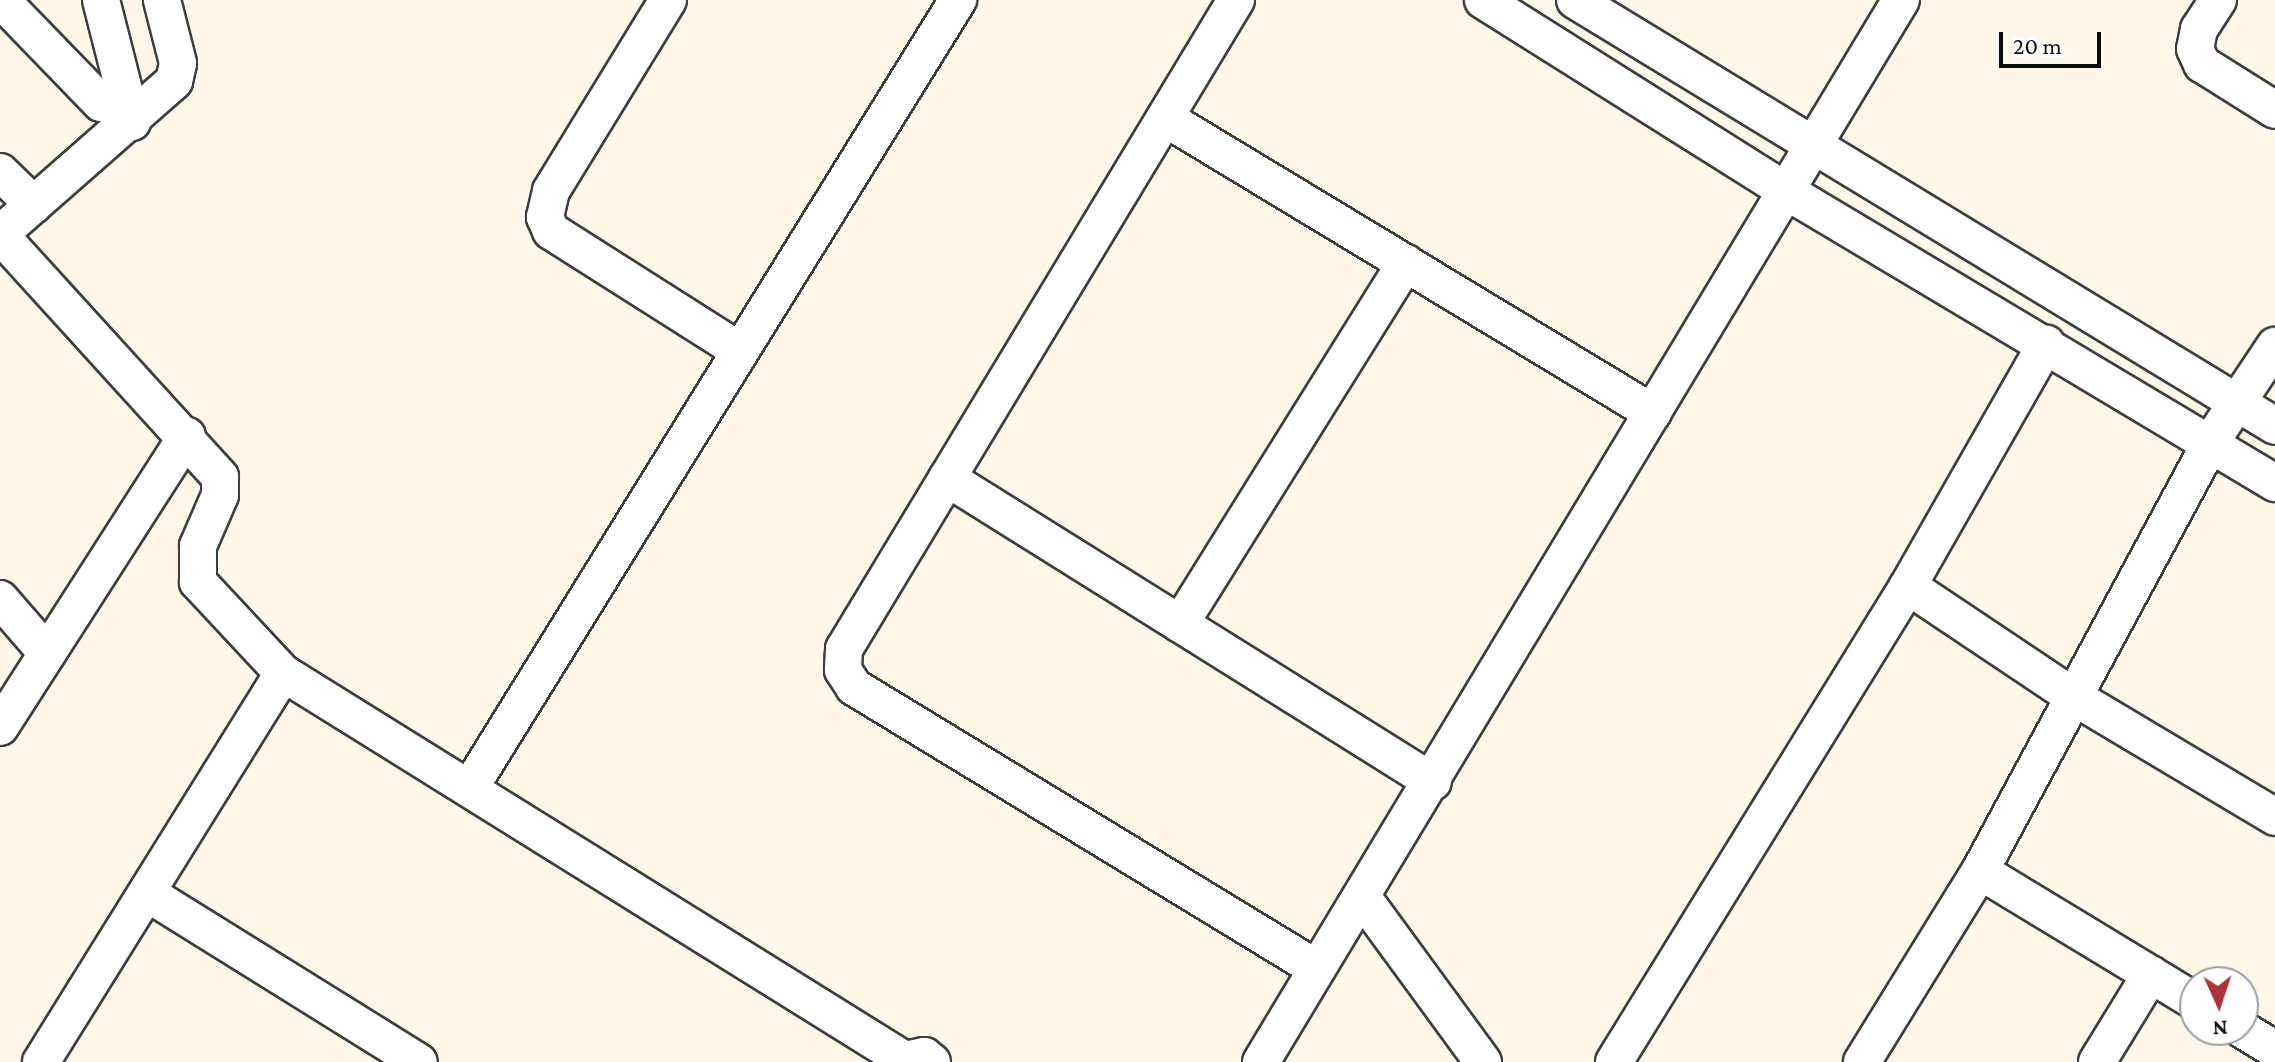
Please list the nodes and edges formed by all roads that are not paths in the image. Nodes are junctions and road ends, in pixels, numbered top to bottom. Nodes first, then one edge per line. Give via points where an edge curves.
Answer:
1 (101, 0) edge
2 (162, 0) edge
3 (668, 0) edge
4 (958, 0) edge
5 (1236, 0) edge
6 (1483, 0) edge
7 (1901, 0) edge
8 (2218, 0) edge
9 (1579, 1) edge
10 (5, 4) edge
11 (2275, 110) edge
12 (129, 111) junction
13 (1165, 118) junction
14 (1812, 144) junction
15 (0, 172) edge
16 (1786, 191) junction
17 (34, 205) junction
18 (0, 235) edge
19 (1406, 263) junction
20 (2046, 344) junction
21 (2275, 346) edge
22 (737, 349) junction
23 (2235, 402) junction
24 (1653, 413) junction
25 (2275, 426) edge
26 (187, 436) junction
27 (2210, 443) junction
28 (947, 478) junction
29 (2275, 483) edge
30 (1908, 586) junction
31 (0, 599) edge
32 (1180, 624) junction
33 (47, 653) junction
34 (283, 673) junction
35 (2074, 697) junction
36 (0, 727) edge
37 (1433, 782) junction
38 (471, 786) junction
39 (2275, 817) edge
40 (1980, 871) junction
41 (147, 893) junction
42 (1363, 898) junction
43 (1314, 967) junction
44 (2151, 974) junction
45 (2179, 991) edge
46 (909, 1060) edge
47 (41, 1062) edge
48 (419, 1062) edge
49 (1261, 1062) edge
50 (1483, 1062) edge
51 (1614, 1062) edge
52 (1862, 1062) edge
53 (2097, 1062) edge

1 - 12 street
2 - 12 street via 178,63 164,95
3 - 22 street via 551,191 545,217 551,231
4 - 22 street
5 - 13 street
6 - 16 street
7 - 14 street
8 - 11 street via 2199,29 2195,49 2202,64
9 - 14 street
10 - 12 street via 101,103
12 - 17 street
13 - 19 street
13 - 28 street
14 - 16 street
14 - 23 street
15 - 17 street
16 - 20 street
16 - 24 street
17 - 18 street
18 - 26 street
19 - 24 street
19 - 32 street
20 - 27 street
20 - 30 street
21 - 23 street
22 - 38 street
23 - 25 street
23 - 27 street
24 - 37 street
26 - 33 street
26 - 34 street via 220,477 220,495 198,546 198,582
27 - 29 street
27 - 35 street
28 - 32 street
28 - 43 street via 844,649 843,670 854,687
30 - 35 street
30 - 51 street
31 - 33 street
32 - 37 street
33 - 36 street
34 - 38 street
34 - 41 street via 187,820
35 - 39 street
35 - 40 street
37 - 42 street
38 - 46 street
40 - 44 street
40 - 52 street
41 - 47 street
41 - 48 street
42 - 43 street
42 - 50 street
43 - 49 street
44 - 45 street
44 - 53 street

